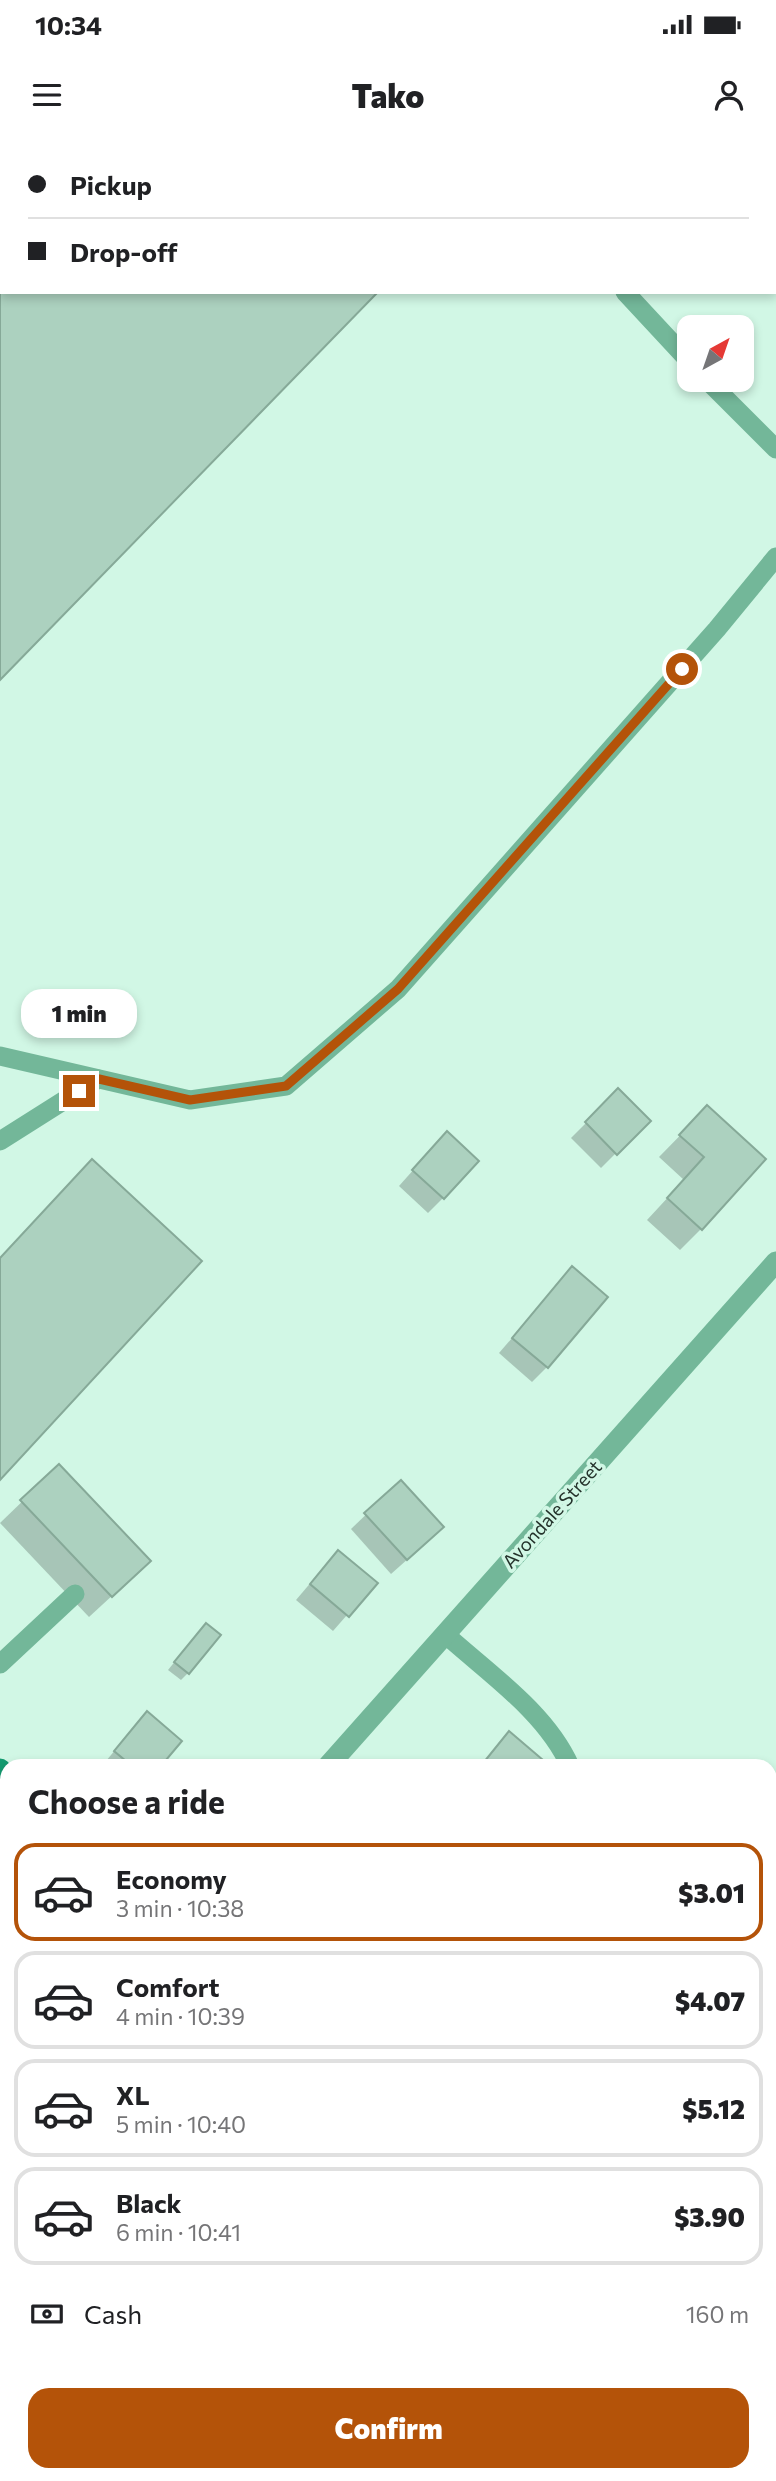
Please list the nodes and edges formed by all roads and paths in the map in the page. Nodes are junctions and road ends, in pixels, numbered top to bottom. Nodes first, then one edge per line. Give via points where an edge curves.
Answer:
1 (627, 294) edge
2 (677, 348) edge
3 (719, 392) edge
4 (776, 449) edge
5 (776, 558) edge
6 (0, 1056) edge
7 (99, 1079) junction
8 (0, 1141) edge
9 (776, 1262) edge
10 (75, 1594) dead end
11 (445, 1634) junction
12 (0, 1664) edge
13 (334, 1759) edge
14 (567, 1759) edge

1 - 2 lane
3 - 4 lane
5 - 7 lane via 398,989 286,1086 190,1100
6 - 7 lane
7 - 8 lane
9 - 11 street, Avondale Street
10 - 12 lane
11 - 13 street, Avondale Street
11 - 14 lane via 538,1719

